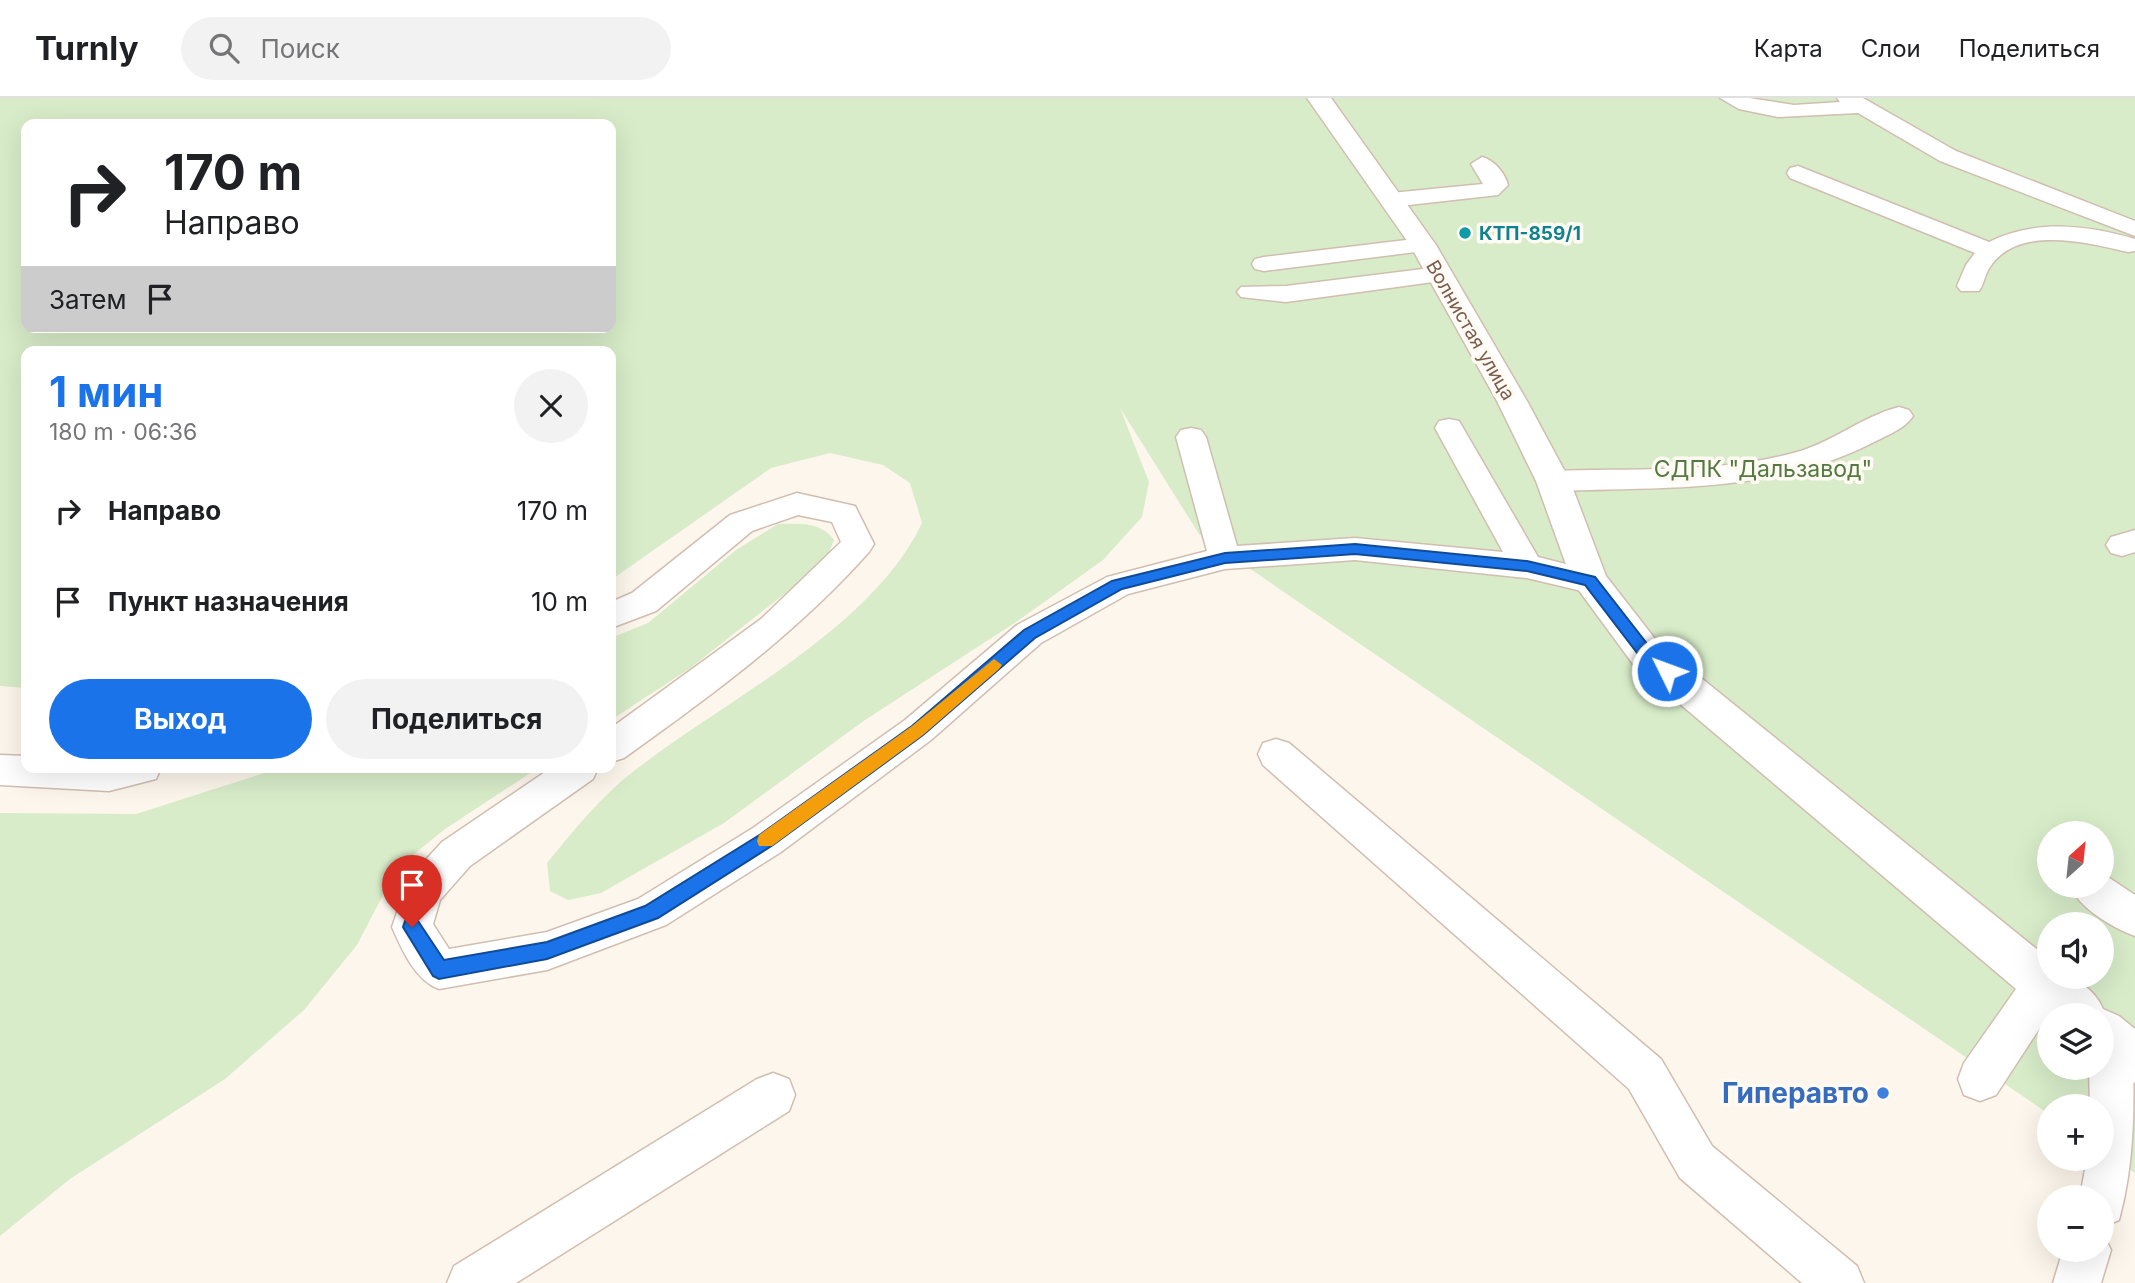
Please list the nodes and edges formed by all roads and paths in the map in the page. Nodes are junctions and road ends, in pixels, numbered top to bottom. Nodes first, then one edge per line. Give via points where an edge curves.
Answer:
1 (1319, 98) edge
2 (1731, 98) edge
3 (1854, 102) edge
4 (1482, 164) dead end
5 (1798, 173) dead end
6 (1391, 200) junction
7 (2135, 229) edge
8 (1423, 246) junction
9 (2135, 247) edge
10 (1989, 250) junction
11 (1264, 264) dead end
12 (1439, 275) junction
13 (1970, 286) dead end
14 (1250, 292) dead end
15 (1899, 416) dead end
16 (1449, 428) dead end
17 (1191, 437) dead end
18 (1553, 481) junction
19 (1225, 558) junction
20 (1527, 566) junction
21 (1590, 581) junction
22 (616, 614) edge
23 (616, 744) edge
24 (1276, 754) dead end
25 (0, 770) edge
26 (21, 771) edge
27 (54, 773) edge
28 (122, 773) edge
29 (573, 773) edge
30 (2107, 898) edge
31 (2135, 918) edge
32 (2037, 976) edge
33 (2041, 989) edge
34 (2052, 989) edge
35 (2068, 1003) edge
36 (1980, 1079) dead end
37 (2110, 1080) edge
38 (773, 1095) dead end
39 (2106, 1185) edge
40 (2083, 1262) edge
41 (471, 1283) edge
42 (1840, 1283) edge
43 (2077, 1283) edge

1 - 6 street, Волнистая улица
2 - 3 lane via 1772,111 1808,113
3 - 7 lane via 1948,156
4 - 6 lane via 1495,179 1490,190
5 - 10 lane
6 - 8 street, Волнистая улица
8 - 11 lane
8 - 12 street, Волнистая улица
9 - 10 lane via 2059,232 2036,233
10 - 13 lane via 1973,271
12 - 14 lane via 1286,294
12 - 18 street, Волнистая улица
15 - 18 lane via 1804,461 1737,474
16 - 20 lane
17 - 19 lane
18 - 21 street, Волнистая улица
19 - 20 lane via 1355,549
19 - 29 lane via 1118,585 1029,634 918,730 767,840 652,912 547,951 439,970 412,927 423,891 456,854
20 - 21 lane
21 - 32 street, Волнистая улица via 1646,654
22 - 23 lane via 644,602 741,523 797,504 844,514 858,544 822,583 734,661
24 - 42 lane via 1645,1074 1696,1163
25 - 26 lane
27 - 28 lane
30 - 31 lane
33 - 36 lane
34 - 35 street, Волнистая улица
37 - 39 lane
38 - 41 lane
40 - 43 lane

